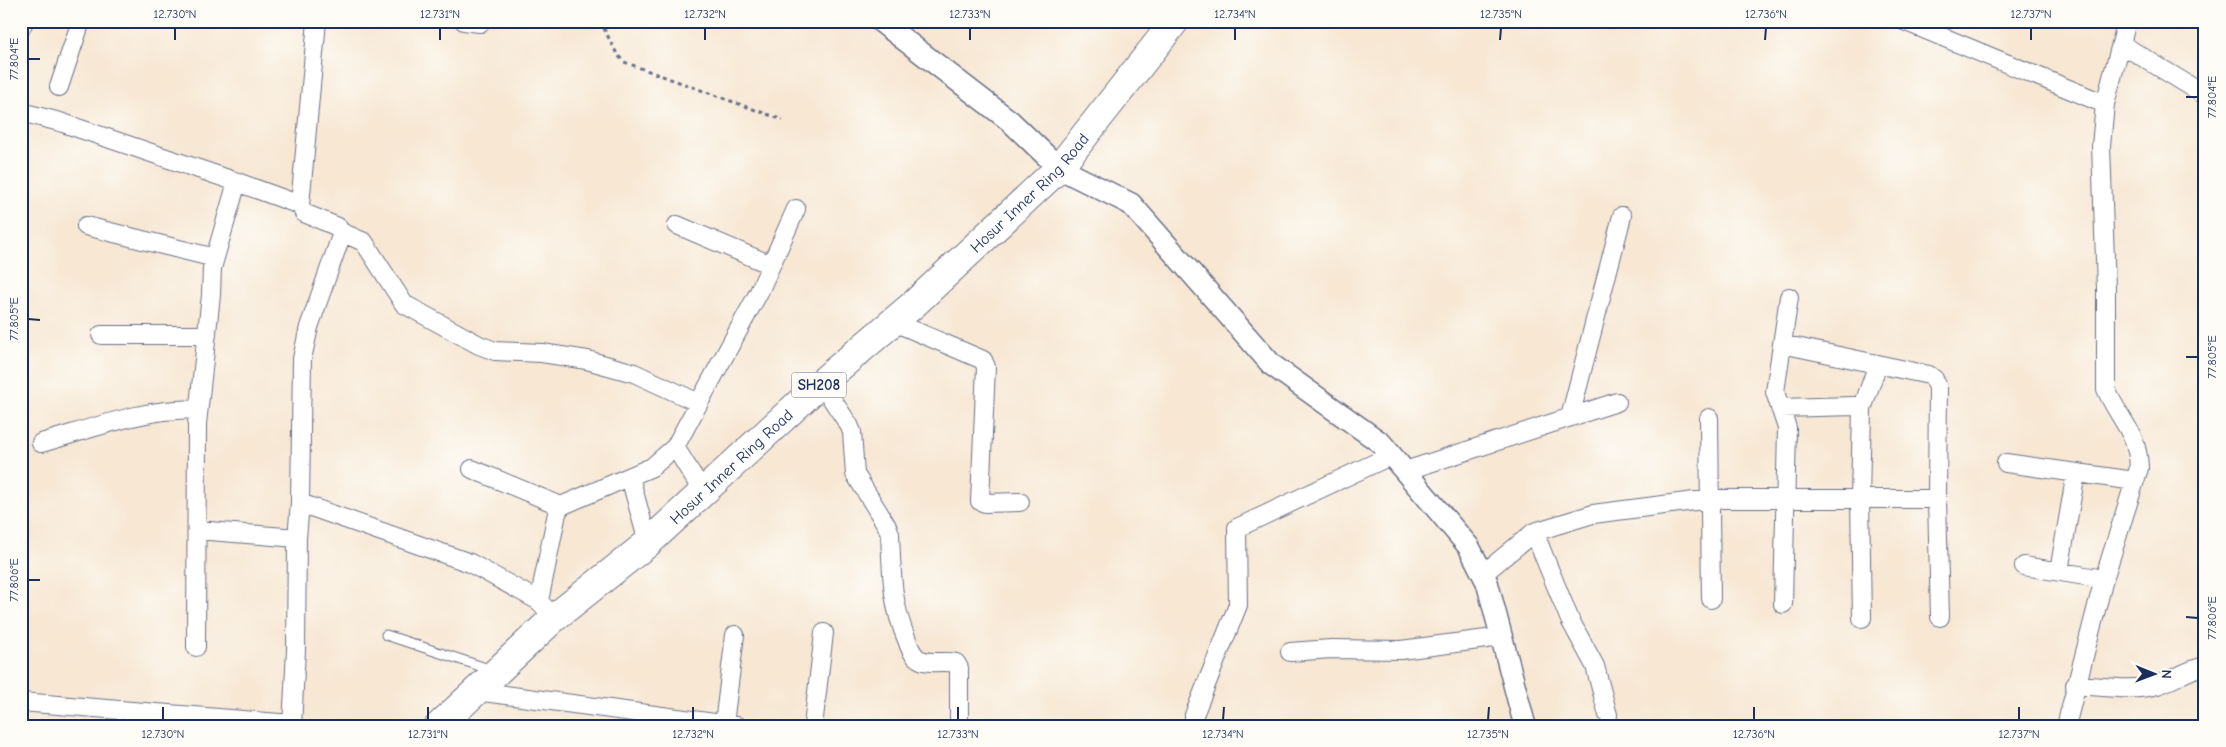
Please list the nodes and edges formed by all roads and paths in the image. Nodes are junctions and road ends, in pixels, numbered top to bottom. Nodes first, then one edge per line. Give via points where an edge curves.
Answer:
1 (24, 21) edge
2 (81, 21) edge
3 (317, 21) edge
4 (600, 21) edge
5 (880, 21) edge
6 (1174, 21) edge
7 (1904, 21) edge
8 (2127, 21) edge
9 (21, 28) edge
10 (2121, 44) junction
11 (59, 87) dead end
12 (2205, 95) edge
13 (2105, 104) junction
14 (21, 112) edge
15 (783, 120) dead end
16 (1058, 168) junction
17 (237, 182) junction
18 (300, 205) junction
19 (796, 208) dead end
20 (1622, 216) dead end
21 (677, 225) dead end
22 (86, 226) dead end
23 (341, 232) junction
24 (215, 258) junction
25 (771, 265) junction
26 (1789, 297) dead end
27 (894, 322) junction
28 (101, 335) dead end
29 (207, 335) junction
30 (1782, 344) junction
31 (1878, 364) junction
32 (821, 383) junction
33 (1617, 402) dead end
34 (699, 403) junction
35 (1780, 408) junction
36 (1862, 409) junction
37 (198, 410) junction
38 (1570, 417) junction
39 (1709, 418) dead end
40 (41, 442) dead end
41 (675, 447) junction
42 (2006, 462) dead end
43 (1399, 463) junction
44 (472, 468) dead end
45 (2076, 473) junction
46 (630, 477) junction
47 (2135, 482) junction
48 (703, 492) junction
49 (1710, 499) junction
50 (1785, 499) junction
51 (1860, 499) junction
52 (1937, 499) junction
53 (1020, 502) dead end
54 (300, 503) junction
55 (561, 506) junction
56 (196, 530) junction
57 (1534, 532) junction
58 (297, 538) junction
59 (648, 543) junction
60 (2024, 566) dead end
61 (2059, 572) junction
62 (1483, 574) junction
63 (2104, 579) junction
64 (1711, 599) dead end
65 (1783, 604) dead end
66 (546, 609) junction
67 (1940, 617) dead end
68 (1862, 618) dead end
69 (824, 633) dead end
70 (386, 635) dead end
71 (735, 635) dead end
72 (1502, 638) junction
73 (196, 647) dead end
74 (1290, 652) dead end
75 (2205, 666) edge
76 (497, 672) junction
77 (2075, 686) junction
78 (476, 691) junction
79 (21, 702) edge
80 (1608, 714) dead end
81 (667, 721) edge
82 (292, 725) edge
83 (730, 725) edge
84 (439, 726) edge
85 (813, 726) edge
86 (959, 726) edge
87 (1194, 726) edge
88 (1525, 726) edge
89 (2066, 726) edge

1 - 9 street
2 - 11 street
3 - 18 street
4 - 15 path via 616,54 624,62
5 - 16 street via 1010,121
6 - 16 main road, Hosur Inner Ring Road / SH208
7 - 13 street
8 - 10 street
10 - 12 street
10 - 13 street
13 - 47 street via 2101,146 2106,389 2132,433 2138,451 2139,468
14 - 17 street via 60,122
16 - 27 main road, Hosur Inner Ring Road / SH208
16 - 43 street via 1131,204 1272,365 1381,443
17 - 18 street
17 - 24 street
18 - 23 street via 304,213 338,227
19 - 25 street
20 - 38 street
21 - 25 street
22 - 24 street
23 - 34 street via 364,242 404,304 479,344 495,351 542,353 587,360 634,373
23 - 54 street via 309,327 302,359
24 - 29 street
25 - 34 street
26 - 30 street
27 - 32 main road, Hosur Inner Ring Road / SH208
27 - 53 street via 983,360 986,367 980,501
28 - 29 street
29 - 37 street
30 - 31 street
30 - 35 street via 1776,392
31 - 36 street
31 - 52 street via 1929,374 1938,387
32 - 48 main road, Hosur Inner Ring Road / SH208
32 - 86 street via 849,425 855,474 887,526 895,608 912,651 924,661 951,661 959,668
33 - 38 street
34 - 41 street
35 - 36 street via 1855,406
35 - 50 street via 1787,428
36 - 51 street
37 - 40 street via 159,411
37 - 56 street
38 - 43 street
39 - 49 street
41 - 46 street via 652,467
41 - 48 street
42 - 45 street
43 - 62 street via 1470,547
43 - 87 street via 1237,528 1238,605 1194,715
44 - 55 street
45 - 47 street
45 - 61 street
46 - 55 street
46 - 59 street
47 - 63 street
48 - 59 main road, Hosur Inner Ring Road / SH208
49 - 50 street
49 - 57 street via 1593,514
49 - 64 street
50 - 51 street
50 - 65 street
51 - 52 street
51 - 68 street
52 - 67 street
54 - 58 street
54 - 66 street via 470,563
55 - 66 street via 557,513
56 - 58 street
56 - 73 street
57 - 62 street
57 - 80 street via 1570,620 1595,666
58 - 82 street
59 - 66 main road, Hosur Inner Ring Road / SH208
60 - 61 street
61 - 63 street
62 - 72 street
63 - 77 street
66 - 76 main road, Hosur Inner Ring Road / SH208
69 - 85 street
70 - 76 lane
71 - 83 street
72 - 74 street via 1401,650
72 - 88 street
75 - 77 street via 2141,688
76 - 78 main road, Hosur Inner Ring Road / SH208
77 - 89 street
78 - 81 street
78 - 84 main road, Hosur Inner Ring Road / SH208
79 - 82 street
81 - 83 street

